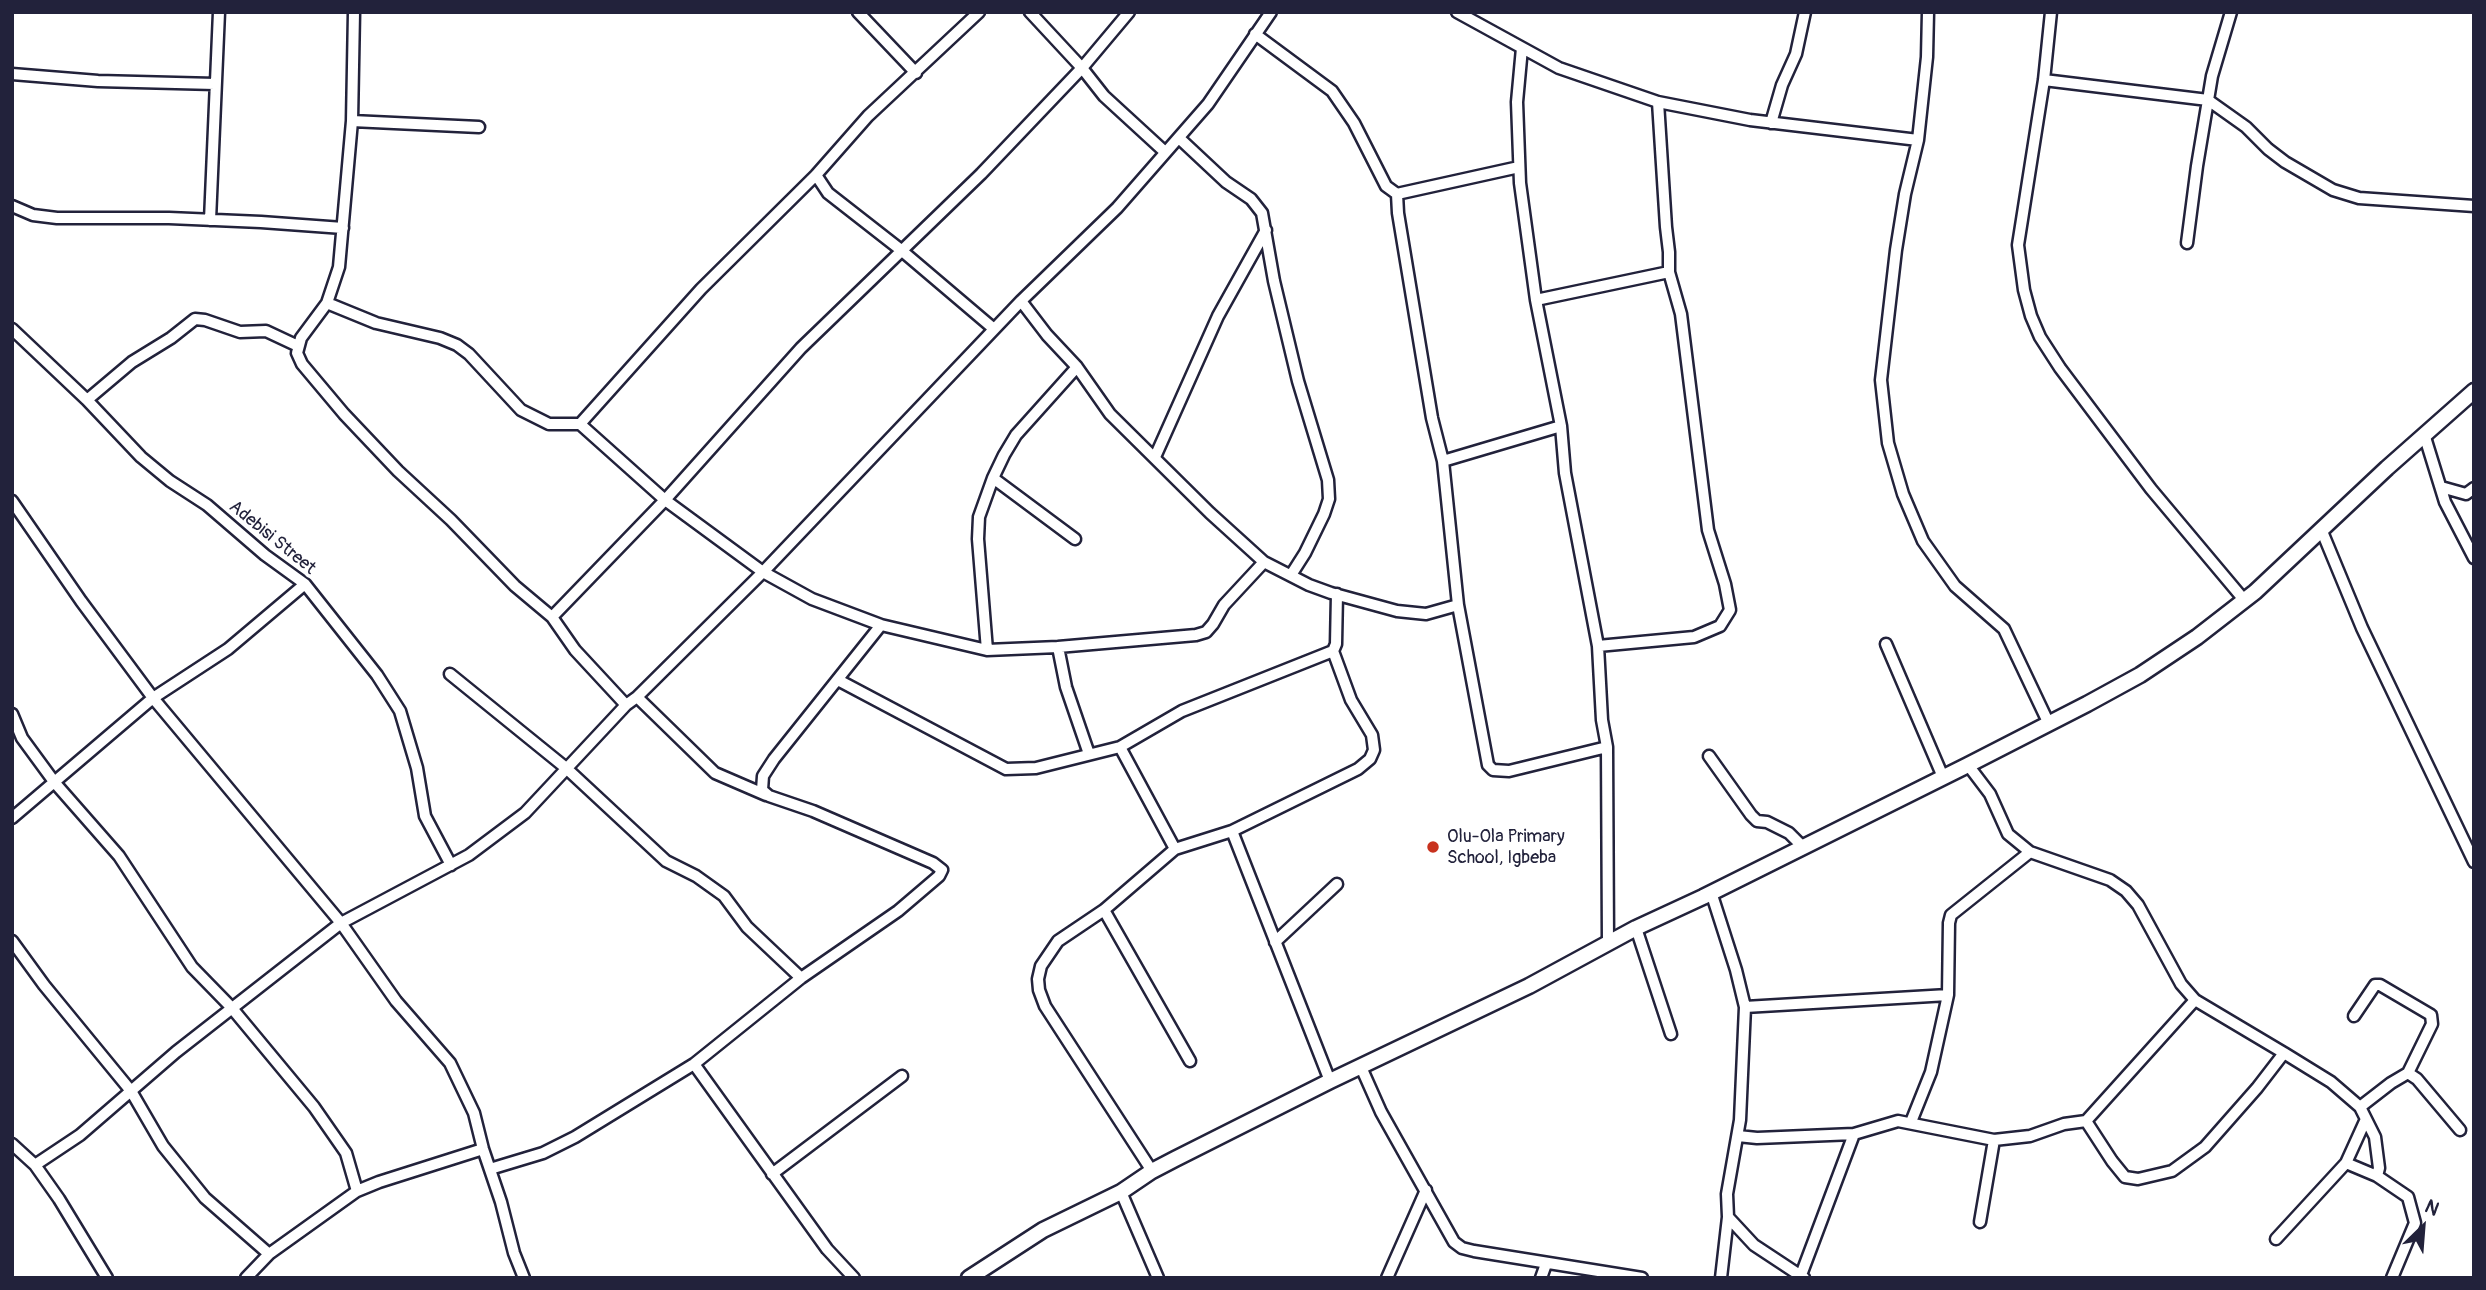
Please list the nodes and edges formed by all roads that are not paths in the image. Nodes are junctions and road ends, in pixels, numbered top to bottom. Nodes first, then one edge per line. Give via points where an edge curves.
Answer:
1 (219, 12) edge
2 (354, 12) edge
3 (858, 12) edge
4 (979, 12) edge
5 (1030, 12) edge
6 (1129, 12) edge
7 (1271, 12) edge
8 (1458, 12) edge
9 (1805, 12) edge
10 (1928, 12) edge
11 (2051, 12) edge
12 (2231, 12) edge
13 (1255, 33) junction
14 (1522, 48) junction
15 (1082, 68) junction
16 (916, 73) junction
17 (12, 74) edge
18 (2044, 80) junction
19 (215, 84) junction
20 (2208, 100) junction
21 (1658, 102) junction
22 (352, 121) junction
23 (1771, 122) junction
24 (479, 127) dead end
25 (1179, 138) junction
26 (1918, 140) junction
27 (1165, 152) junction
28 (1519, 167) junction
29 (816, 175) junction
30 (1397, 194) junction
31 (12, 206) edge
32 (2474, 206) edge
33 (210, 220) junction
34 (343, 228) junction
35 (1266, 230) junction
36 (2187, 243) dead end
37 (901, 250) junction
38 (1669, 272) junction
39 (1536, 300) junction
40 (1021, 301) junction
41 (327, 303) junction
42 (12, 329) edge
43 (994, 329) junction
44 (298, 346) junction
45 (1077, 367) junction
46 (2474, 391) edge
47 (87, 400) junction
48 (580, 424) junction
49 (1561, 426) junction
50 (2424, 434) junction
51 (1155, 457) junction
52 (1443, 461) junction
53 (993, 478) junction
54 (2441, 487) junction
55 (2474, 488) edge
56 (665, 500) junction
57 (12, 501) edge
58 (2321, 529) junction
59 (1075, 539) dead end
60 (2474, 558) edge
61 (1264, 562) junction
62 (763, 572) junction
63 (1290, 575) junction
64 (305, 584) junction
65 (1337, 594) junction
66 (2245, 601) junction
67 (1458, 605) junction
68 (552, 617) junction
69 (881, 625) junction
70 (1886, 644) dead end
71 (1598, 646) junction
72 (1058, 647) junction
73 (987, 650) junction
74 (1333, 651) junction
75 (450, 674) dead end
76 (838, 680) junction
77 (637, 697) junction
78 (153, 698) junction
79 (626, 705) junction
80 (12, 714) edge
81 (2049, 724) junction
82 (1120, 747) junction
83 (1607, 747) junction
84 (1089, 754) junction
85 (1709, 756) dead end
86 (1968, 765) junction
87 (566, 768) junction
88 (1943, 777) junction
89 (55, 783) junction
90 (769, 796) junction
91 (12, 818) edge
92 (1232, 831) junction
93 (1802, 846) junction
94 (1175, 849) junction
95 (2030, 852) junction
96 (2474, 862) edge
97 (451, 865) junction
98 (1337, 884) dead end
99 (1711, 892) junction
100 (1104, 910) junction
101 (341, 923) junction
102 (1636, 928) junction
103 (12, 942) edge
104 (1275, 942) junction
105 (1608, 943) junction
106 (801, 978) junction
107 (1948, 995) junction
108 (2195, 1000) junction
109 (231, 1007) junction
110 (1745, 1007) junction
111 (2354, 1016) dead end
112 (1671, 1034) dead end
113 (2284, 1053) junction
114 (1190, 1061) dead end
115 (694, 1064) junction
116 (1361, 1067) junction
117 (2408, 1073) junction
118 (902, 1076) dead end
119 (1330, 1081) junction
120 (131, 1091) junction
121 (2360, 1107) junction
122 (2366, 1119) junction
123 (2087, 1121) junction
124 (1911, 1122) junction
125 (2460, 1130) dead end
126 (1854, 1134) junction
127 (1738, 1136) junction
128 (1994, 1140) junction
129 (12, 1144) edge
130 (483, 1149) junction
131 (2346, 1163) junction
132 (35, 1165) junction
133 (490, 1169) junction
134 (1152, 1171) junction
135 (772, 1174) junction
136 (2377, 1176) junction
137 (1426, 1190) junction
138 (357, 1191) junction
139 (1121, 1192) junction
140 (1728, 1217) junction
141 (1980, 1222) dead end
142 (2276, 1239) dead end
143 (269, 1254) junction
144 (1546, 1264) junction
145 (1803, 1276) edge
146 (107, 1278) edge
147 (246, 1278) edge
148 (524, 1278) edge
149 (855, 1278) edge
150 (969, 1278) edge
151 (1158, 1278) edge
152 (1387, 1278) edge
153 (1541, 1278) edge
154 (1642, 1278) edge
155 (1721, 1278) edge
156 (2392, 1278) edge

1 - 19 street
2 - 22 street
3 - 16 street
4 - 16 street
5 - 15 street
6 - 15 street
7 - 13 street
8 - 14 street
9 - 23 street via 1796,54
10 - 26 street
11 - 18 street
12 - 20 street
13 - 25 street via 1208,104
13 - 30 street via 1332,91 1386,186
14 - 21 street via 1571,73
14 - 28 street via 1517,102
15 - 27 street via 1104,96
15 - 37 street
16 - 29 street via 868,116
17 - 19 street
18 - 20 street
18 - 66 street via 2018,245 2031,316 2040,337 2091,410
19 - 33 street
20 - 32 street via 2277,156 2333,190 2359,198
20 - 36 street
21 - 23 street
21 - 38 street
22 - 24 street
22 - 34 street
23 - 26 street
25 - 27 street
25 - 35 street via 1251,200 1262,213
26 - 81 street via 1905,194 1881,380 1888,443 1923,541 1955,586 2004,629
27 - 40 street via 1117,208
28 - 30 street
28 - 39 street
29 - 37 street via 828,193
29 - 48 street via 701,289
30 - 52 street via 1432,418
31 - 33 street via 57,218
33 - 34 street
34 - 41 street via 339,267
35 - 51 street via 1218,316
35 - 63 street via 1298,380 1328,480 1324,514
37 - 43 street
37 - 56 street via 801,348
38 - 39 street
38 - 71 street via 1681,314 1706,521 1730,610 1720,626 1694,637
39 - 49 street
40 - 43 street
40 - 45 street
41 - 44 street
41 - 48 street via 376,323 452,342 522,410 549,424
42 - 47 street, Adebisi Street
43 - 62 street
44 - 47 street via 266,331 240,332 195,319
44 - 68 street via 302,364 344,414 515,586
45 - 51 street via 1110,414
45 - 53 street via 1016,435
46 - 50 street
47 - 64 street, Adebisi Street via 141,457
48 - 56 street
49 - 52 street
49 - 71 street via 1565,473
50 - 54 street
50 - 58 street
51 - 61 street
52 - 67 street
53 - 59 street
53 - 73 street via 979,517 978,539
54 - 55 street via 2466,494
54 - 60 street
56 - 62 street
56 - 68 street
57 - 78 street
58 - 66 street
58 - 96 street via 2362,628
61 - 63 street
61 - 72 street via 1206,632
62 - 69 street via 812,599
62 - 77 street
63 - 65 street
64 - 78 street via 228,649
64 - 97 street, Adebisi Street via 377,675 400,712 425,816
65 - 67 street via 1426,614
65 - 74 street
66 - 81 street via 2140,674
67 - 83 street via 1486,756 1493,770 1509,771
68 - 79 street via 575,650
69 - 73 street
69 - 76 street
70 - 88 street
71 - 83 street
72 - 73 street
72 - 84 street
74 - 82 street via 1182,711
74 - 92 street via 1351,699 1372,735 1370,759
75 - 87 street
76 - 84 street via 1006,769 1036,768
76 - 90 street via 763,776 762,790
77 - 79 street
77 - 90 street via 716,773
78 - 89 street
78 - 101 street
79 - 87 street
80 - 89 street via 22,738
81 - 86 street
82 - 84 street
82 - 94 street
83 - 105 street
85 - 93 street via 1757,821 1789,833
86 - 88 street
86 - 95 street via 1990,794 2008,834
87 - 97 street via 525,813
87 - 106 street via 666,861 724,896 747,927
88 - 93 street
89 - 91 street
89 - 109 street via 119,856 192,967
90 - 106 street via 867,834 942,870 898,911
92 - 94 street
92 - 104 street
93 - 99 street
94 - 100 street
95 - 107 street via 1951,915
95 - 108 street via 2110,880 2126,891
97 - 101 street
98 - 104 street
99 - 102 street
99 - 110 street
100 - 114 street
100 - 134 street via 1058,941 1041,966 1039,989 1060,1031
101 - 109 street
101 - 130 street via 396,1001 450,1063 474,1113
102 - 105 street
102 - 112 street
103 - 120 street
104 - 119 street
105 - 116 street
106 - 115 street
107 - 110 street
107 - 124 street via 1931,1072
108 - 113 street
108 - 123 street
109 - 120 street
109 - 138 street via 346,1153
110 - 127 street
111 - 117 street via 2375,985 2431,1015 2432,1024
113 - 121 street via 2331,1082
113 - 123 street via 2205,1147 2172,1171 2138,1179 2125,1177
115 - 133 street via 575,1137 543,1153
115 - 135 street
116 - 119 street
116 - 137 street
117 - 121 street
117 - 125 street
118 - 135 street
119 - 134 street
120 - 132 street via 80,1135
120 - 143 street via 163,1146 205,1198
121 - 122 street
122 - 131 street
122 - 136 street via 2375,1136
123 - 128 street
124 - 126 street via 1898,1121
124 - 128 street
126 - 127 street
126 - 145 street
127 - 140 street via 1727,1194
128 - 141 street
129 - 132 street
130 - 133 street
130 - 138 street
131 - 136 street
131 - 142 street
132 - 146 street
133 - 148 street
134 - 139 street
135 - 149 street via 827,1249
136 - 156 street via 2408,1197 2415,1223
137 - 144 street via 1454,1242 1462,1248
137 - 152 street
138 - 143 street
139 - 150 street via 1043,1230
139 - 151 street
140 - 145 street via 1755,1245
140 - 155 street
143 - 147 street
144 - 153 street
144 - 154 street

